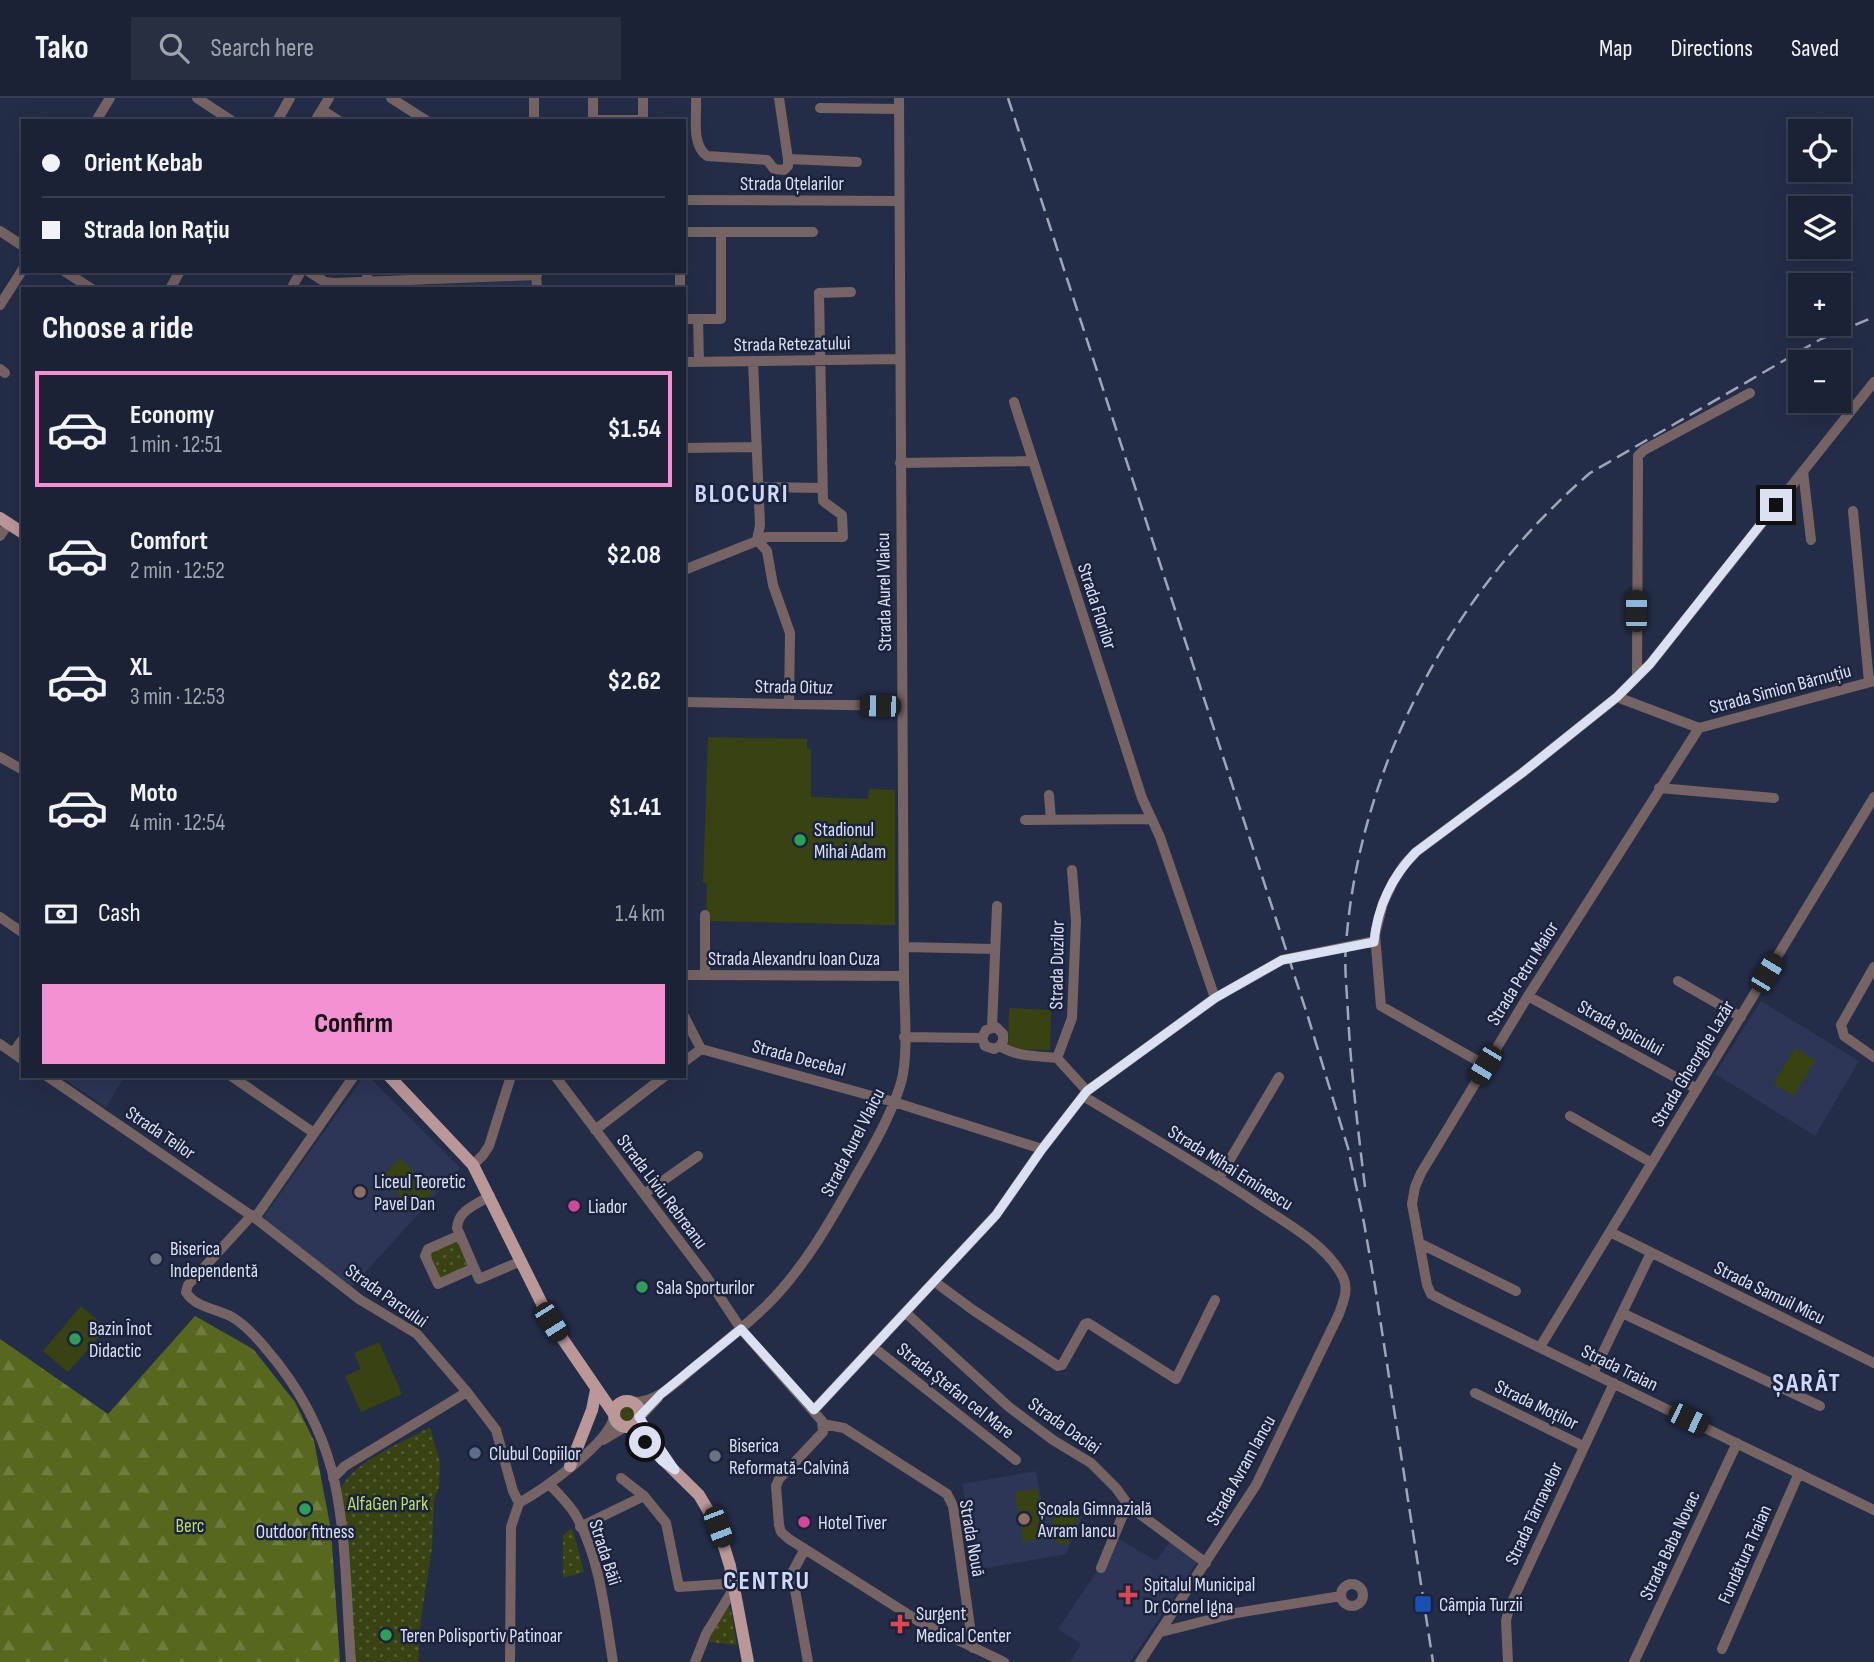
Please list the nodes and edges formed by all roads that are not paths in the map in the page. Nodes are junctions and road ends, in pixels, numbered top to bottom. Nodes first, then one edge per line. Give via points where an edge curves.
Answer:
1 (110, 98) edge
2 (197, 98) edge
3 (290, 98) edge
4 (329, 98) edge
5 (392, 98) edge
6 (534, 98) edge
7 (593, 98) edge
8 (643, 98) edge
9 (696, 98) edge
10 (779, 98) edge
11 (899, 104) edge
12 (820, 108) dead end
13 (322, 110) junction
14 (97, 119) edge
15 (229, 119) edge
16 (278, 119) edge
17 (316, 119) edge
18 (336, 119) edge
19 (423, 119) edge
20 (534, 119) edge
21 (592, 119) edge
22 (643, 119) edge
23 (788, 159) junction
24 (857, 162) dead end
25 (686, 201) edge
26 (899, 201) junction
27 (0, 232) edge
28 (686, 232) edge
29 (721, 232) junction
30 (813, 232) dead end
31 (21, 242) edge
32 (21, 272) edge
33 (67, 273) edge
34 (311, 273) edge
35 (537, 273) edge
36 (501, 274) edge
37 (363, 281) edge
38 (334, 286) edge
39 (89, 287) edge
40 (850, 292) dead end
41 (0, 304) edge
42 (686, 319) edge
43 (698, 319) junction
44 (900, 359) junction
45 (819, 360) junction
46 (753, 361) junction
47 (686, 362) edge
48 (699, 362) junction
49 (1874, 382) edge
50 (1750, 394) dead end
51 (1014, 402) dead end
52 (757, 447) junction
53 (686, 448) edge
54 (1033, 461) junction
55 (900, 463) junction
56 (1803, 471) junction
57 (758, 487) junction
58 (822, 488) junction
59 (1853, 511) dead end
60 (15, 526) edge
61 (0, 536) edge
62 (757, 540) junction
63 (1811, 540) dead end
64 (686, 569) edge
65 (1637, 676) junction
66 (1871, 681) edge
67 (1617, 697) junction
68 (686, 702) edge
69 (789, 704) junction
70 (902, 706) junction
71 (1699, 728) junction
72 (0, 757) edge
73 (21, 769) edge
74 (1659, 789) junction
75 (1049, 794) dead end
76 (1874, 797) edge
77 (1774, 798) dead end
78 (1152, 819) junction
79 (1025, 820) dead end
80 (1051, 820) junction
81 (1072, 870) dead end
82 (997, 906) dead end
83 (705, 915) dead end
84 (0, 917) edge
85 (21, 932) edge
86 (1374, 942) junction
87 (904, 947) junction
88 (995, 949) junction
89 (1874, 967) edge
90 (686, 975) edge
91 (705, 975) junction
92 (904, 976) junction
93 (1678, 981) dead end
94 (1528, 996) junction
95 (1215, 998) junction
96 (1741, 1017) junction
97 (686, 1020) edge
98 (992, 1027) junction
99 (904, 1037) junction
100 (982, 1038) junction
101 (21, 1042) edge
102 (0, 1044) edge
103 (1000, 1046) junction
104 (701, 1049) junction
105 (13, 1053) junction
106 (1874, 1057) edge
107 (1056, 1058) junction
108 (21, 1059) edge
109 (686, 1060) edge
110 (1485, 1065) junction
111 (1279, 1077) dead end
112 (50, 1078) edge
113 (234, 1078) edge
114 (353, 1078) edge
115 (391, 1078) edge
116 (510, 1078) edge
117 (556, 1078) edge
118 (662, 1078) edge
119 (1697, 1089) junction
120 (1085, 1093) junction
121 (894, 1102) junction
122 (1570, 1116) dead end
123 (595, 1130) junction
124 (314, 1133) junction
125 (1042, 1149) junction
126 (698, 1156) dead end
127 (1652, 1163) junction
128 (473, 1165) junction
129 (1219, 1178) junction
130 (644, 1194) junction
131 (490, 1196) junction
132 (253, 1217) junction
133 (1610, 1232) junction
134 (460, 1235) junction
135 (1419, 1243) junction
136 (1651, 1253) junction
137 (520, 1261) junction
138 (474, 1268) junction
139 (935, 1282) junction
140 (1345, 1284) joint
141 (1429, 1290) joint
142 (1516, 1291) dead end
143 (1215, 1300) dead end
144 (906, 1313) junction
145 (1622, 1313) junction
146 (741, 1329) junction
147 (873, 1347) junction
148 (1540, 1348) junction
149 (1874, 1363) edge
150 (1593, 1373) junction
151 (585, 1374) junction
152 (1614, 1383) junction
153 (596, 1390) junction
154 (467, 1392) junction
155 (1475, 1393) dead end
156 (661, 1394) junction
157 (629, 1402) junction
158 (1820, 1406) dead end
159 (814, 1410) junction
160 (614, 1416) junction
161 (633, 1423) junction
162 (823, 1424) junction
163 (600, 1441) junction
164 (1737, 1443) junction
165 (1583, 1446) junction
166 (1016, 1460) dead end
167 (570, 1466) junction
168 (1799, 1473) junction
169 (333, 1478) junction
170 (621, 1478) dead end
171 (550, 1485) junction
172 (644, 1496) junction
173 (519, 1503) junction
174 (1129, 1506) junction
175 (1874, 1510) edge
176 (580, 1527) junction
177 (805, 1549) junction
178 (1206, 1563) junction
179 (1101, 1568) dead end
180 (734, 1588) junction
181 (1341, 1596) dead end
182 (1161, 1632) junction
183 (973, 1648) junction
184 (1722, 1649) dead end
185 (351, 1662) edge
186 (510, 1662) edge
187 (613, 1662) edge
188 (695, 1662) edge
189 (748, 1662) edge
190 (808, 1662) edge
191 (1004, 1662) edge
192 (1140, 1662) edge
193 (1508, 1662) edge
194 (1634, 1662) edge

1 - 14 street
2 - 15 street
3 - 16 street
4 - 13 street
5 - 19 street
6 - 20 street
7 - 21 street
8 - 22 street
9 - 23 street via 697,142 707,156 767,160 774,169 784,170
10 - 23 street
11 - 12 street
11 - 26 street, Strada Aurel Vlaicu
13 - 17 street
13 - 18 street
23 - 24 street
25 - 26 street, Strada Oțelarilor
26 - 44 street, Strada Aurel Vlaicu
27 - 31 street
28 - 29 street
29 - 30 street
29 - 43 street via 721,319
32 - 41 street
33 - 39 street
34 - 38 street
35 - 36 street
36 - 37 street
37 - 38 street
40 - 45 street via 819,293
42 - 43 street
43 - 48 street
44 - 45 street, Strada Retezatului
44 - 55 street, Strada Aurel Vlaicu
45 - 46 street, Strada Retezatului
45 - 58 street
46 - 48 street, Strada Retezatului
46 - 52 street
47 - 48 street, Strada Retezatului
49 - 56 street
50 - 65 street via 1638,456
51 - 54 street, Strada Florilor
52 - 53 street
52 - 57 street
54 - 55 street
54 - 78 street, Strada Florilor
55 - 70 street, Strada Aurel Vlaicu
56 - 63 street
56 - 65 street
57 - 58 street
57 - 62 street
58 - 62 street via 823,501 842,515 843,537
59 - 66 street
60 - 61 street
62 - 64 street
62 - 69 street via 767,551 790,633
65 - 67 street
66 - 71 street, Strada Simion Bărnuțiu
67 - 71 street, Strada Simion Bărnuțiu
67 - 86 street via 1410,859 1383,903
68 - 69 street, Strada Oituz
69 - 70 street, Strada Oituz
70 - 87 street, Strada Aurel Vlaicu
71 - 74 street, Strada Petru Maior
72 - 73 street
74 - 77 street
74 - 94 street, Strada Petru Maior
75 - 80 street
76 - 96 street, Strada Gheorghe Lazăr
78 - 80 street
78 - 95 street, Strada Florilor
79 - 80 street
81 - 107 street, Strada Duzilor via 1076,921 1072,1018
82 - 88 street
83 - 91 street
84 - 85 street
86 - 95 street via 1282,960
86 - 110 street via 1381,1006
87 - 88 street
87 - 92 street, Strada Aurel Vlaicu
88 - 98 street
89 - 106 street via 1841,1026 1844,1036
90 - 91 street, Strada Alexandru Ioan Cuza
91 - 92 street, Strada Alexandru Ioan Cuza
92 - 99 street, Strada Aurel Vlaicu
93 - 96 street
94 - 110 street, Strada Petru Maior
94 - 119 street, Strada Spicului
95 - 120 street
96 - 119 street, Strada Gheorghe Lazăr
97 - 104 street
98 - 100 street
98 - 103 street via 1003,1034
99 - 100 street
99 - 121 street, Strada Aurel Vlaicu via 902,1079
100 - 103 street via 988,1048
101 - 105 street
102 - 105 street
103 - 107 street via 1022,1055
104 - 109 street
104 - 121 street, Strada Decebal
105 - 108 street
107 - 120 street, Strada Mihai Eminescu
110 - 135 street, Strada Petru Maior via 1415,1187 1412,1204
111 - 129 street
112 - 132 street, Strada Teilor
113 - 124 street
114 - 124 street
115 - 128 main road
116 - 128 street via 489,1146
117 - 123 street, Strada Liviu Rebreanu
118 - 123 street
119 - 127 street, Strada Gheorghe Lazăr
120 - 125 street
120 - 129 street, Strada Mihai Eminescu
121 - 125 street, Strada Decebal
121 - 146 street, Strada Aurel Vlaicu via 825,1230 799,1268
122 - 127 street
123 - 130 street, Strada Liviu Rebreanu
124 - 132 street
125 - 139 street via 996,1215
126 - 130 street
127 - 133 street, Strada Gheorghe Lazăr
128 - 131 main road
129 - 140 street, Strada Mihai Eminescu via 1300,1232 1324,1253
130 - 146 street, Strada Liviu Rebreanu
131 - 134 street via 457,1219
131 - 137 main road
132 - 154 street, Strada Parcului via 359,1299 417,1334
132 - 169 street via 186,1292 192,1300 233,1318 285,1371 309,1411
133 - 136 street, Strada Samuil Micu
133 - 148 street, Strada Gheorghe Lazăr
134 - 138 street
134 - 138 street via 428,1249 425,1256 438,1284
135 - 141 street, Strada Petru Maior
135 - 142 street
136 - 145 street
136 - 149 street, Strada Samuil Micu
137 - 138 street via 479,1279
137 - 151 main road via 551,1322
139 - 143 street via 1058,1366 1088,1323 1175,1379
139 - 144 street
140 - 178 street, Strada Avram Iancu via 1339,1314 1273,1453
141 - 148 street, Strada Traian
144 - 147 street
144 - 174 street, Strada Daciei via 1009,1407 1091,1463
145 - 150 street
145 - 158 street
146 - 156 street, Strada Aurel Vlaicu
146 - 159 street, Strada Liviu Rebreanu
147 - 159 street
147 - 166 street, Strada Ștefan cel Mare
148 - 150 street, Strada Traian
150 - 152 street, Strada Traian
151 - 153 main road
151 - 157 main road via 616,1398
152 - 164 street, Strada Traian
152 - 165 street, Strada Târnavelor
153 - 160 main road
153 - 167 main road
154 - 169 street via 345,1466
154 - 173 street, Strada Parcului via 496,1430
155 - 165 street, Strada Moților
156 - 157 street via 640,1403
156 - 161 street, Strada Aurel Vlaicu
157 - 160 main road via 620,1404
157 - 161 main road via 637,1406
159 - 162 street, Strada Liviu Rebreanu
160 - 161 main road via 618,1424
160 - 163 street
161 - 163 street
161 - 180 main road via 662,1461 699,1495 724,1542
162 - 177 street via 823,1432 776,1486 781,1532
162 - 183 street, Strada Nouă via 844,1428 947,1494 953,1506
163 - 167 street
164 - 168 street, Strada Traian
164 - 194 street, Strada Baba Novac
165 - 193 street, Strada Târnavelor via 1509,1608
167 - 171 street
168 - 175 street, Strada Traian
168 - 184 street, Fundătura Traian
169 - 185 street via 340,1512
170 - 172 street
171 - 173 street
171 - 176 street, Strada Băii via 568,1503
172 - 176 street
172 - 180 street via 666,1523 679,1587 723,1584
173 - 186 street via 511,1527
174 - 178 street, Strada Daciei
174 - 179 street
176 - 187 street, Strada Băii via 591,1554
177 - 183 street via 920,1622
177 - 190 street via 792,1573
178 - 182 street, Strada Avram Iancu
180 - 188 street
180 - 189 main road
181 - 182 street via 1236,1613
182 - 192 street, Strada Avram Iancu
183 - 191 street

